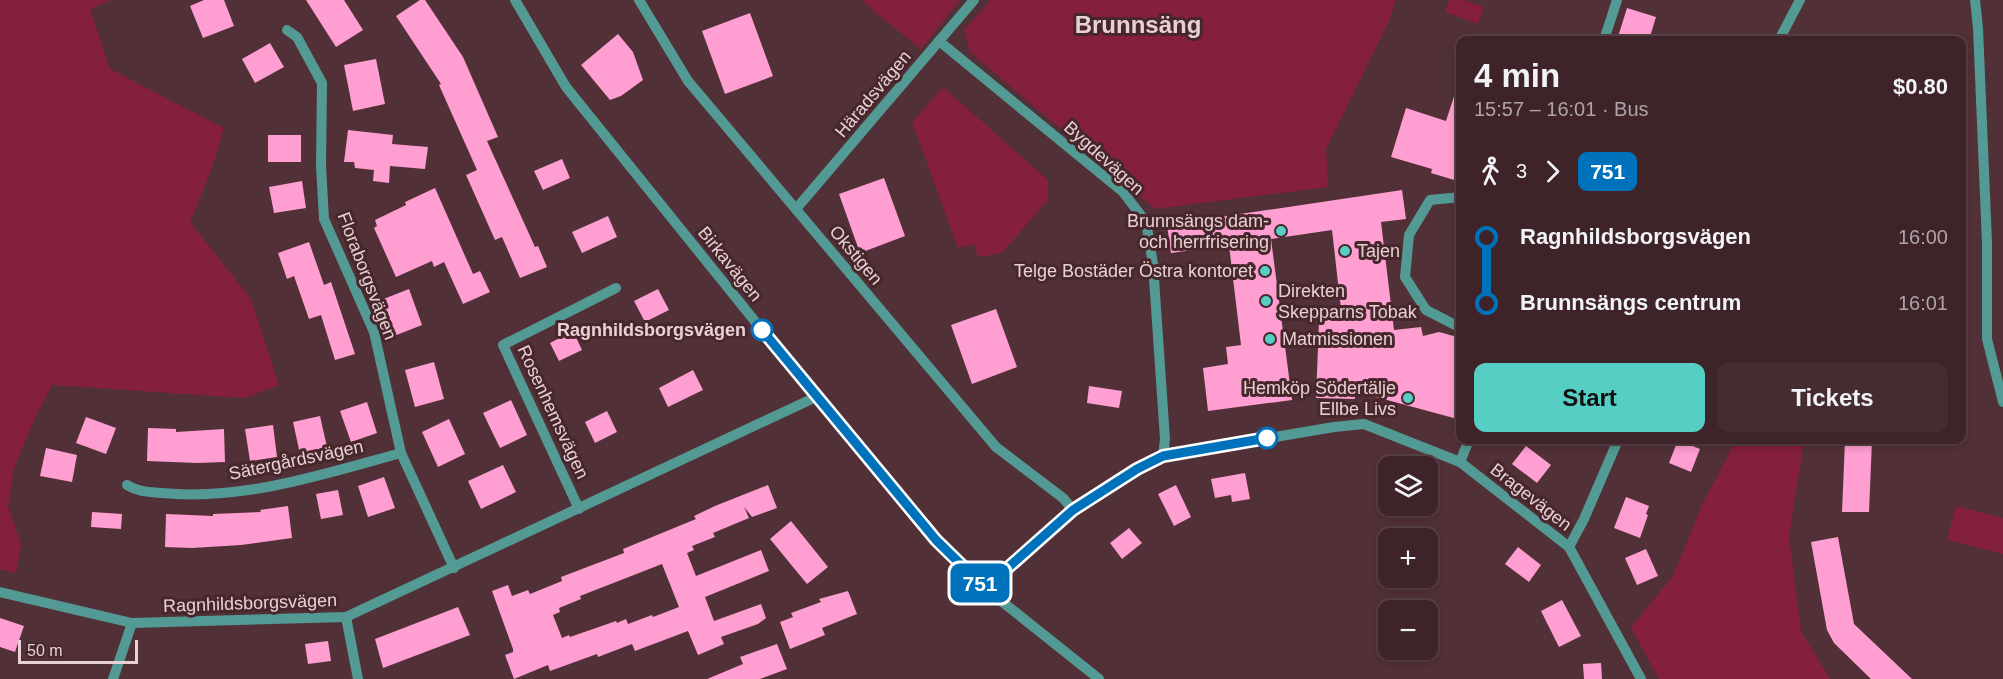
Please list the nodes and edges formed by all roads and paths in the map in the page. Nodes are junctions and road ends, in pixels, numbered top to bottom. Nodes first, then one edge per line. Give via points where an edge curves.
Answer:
1 (515, 0) edge
2 (639, 0) edge
3 (974, 0) edge
4 (1617, 0) edge
5 (1800, 0) edge
6 (1975, 0) edge
7 (287, 30) dead end
8 (1605, 36) edge
9 (1781, 36) edge
10 (939, 41) junction
11 (1456, 197) edge
12 (796, 209) junction
13 (616, 288) dead end
14 (1456, 325) edge
15 (816, 397) junction
16 (2003, 402) edge
17 (1467, 444) edge
18 (1615, 444) edge
19 (402, 453) junction
20 (1163, 456) junction
21 (1460, 462) junction
22 (127, 485) dead end
23 (579, 509) junction
24 (1073, 510) junction
25 (1569, 547) junction
26 (454, 568) junction
27 (985, 588) junction
28 (0, 592) edge
29 (346, 617) junction
30 (132, 623) junction
31 (113, 679) edge
32 (358, 679) edge
33 (1099, 679) edge
34 (1641, 679) edge

1 - 15 street, Birkavägen via 566,87
2 - 12 street, Okstigen via 688,81
3 - 10 street, Häradsvägen
4 - 8 street
5 - 9 street
6 - 16 street via 1987,243 1987,339
7 - 19 street, Floraborgsvägen via 297,37 322,83 324,219 374,332
10 - 12 street, Häradsvägen
10 - 20 street, Bygdevägen via 1123,192 1146,222 1153,264
11 - 14 street via 1430,200 1409,235 1405,277 1426,310
12 - 24 street, Okstigen via 996,447
13 - 23 street, Rosenhemsvägen via 503,345
15 - 23 street, Ragnhildsborgsvägen
15 - 27 street, Birkavägen via 936,540
17 - 21 street
18 - 25 street
19 - 22 street, Sätergårdsvägen via 245,491 184,495 135,490
19 - 26 street, Floraborgsvägen
20 - 21 street, Bragevägen via 1364,424
20 - 24 street, Bragevägen
21 - 25 street, Bragevägen
23 - 26 street, Ragnhildsborgsvägen
24 - 27 street, Bragevägen
25 - 34 street, Bragevägen
26 - 29 street, Ragnhildsborgsvägen
27 - 33 street, Birkavägen
28 - 30 street, Ragnhildsborgsvägen
29 - 30 street, Ragnhildsborgsvägen
29 - 32 street
30 - 31 street

